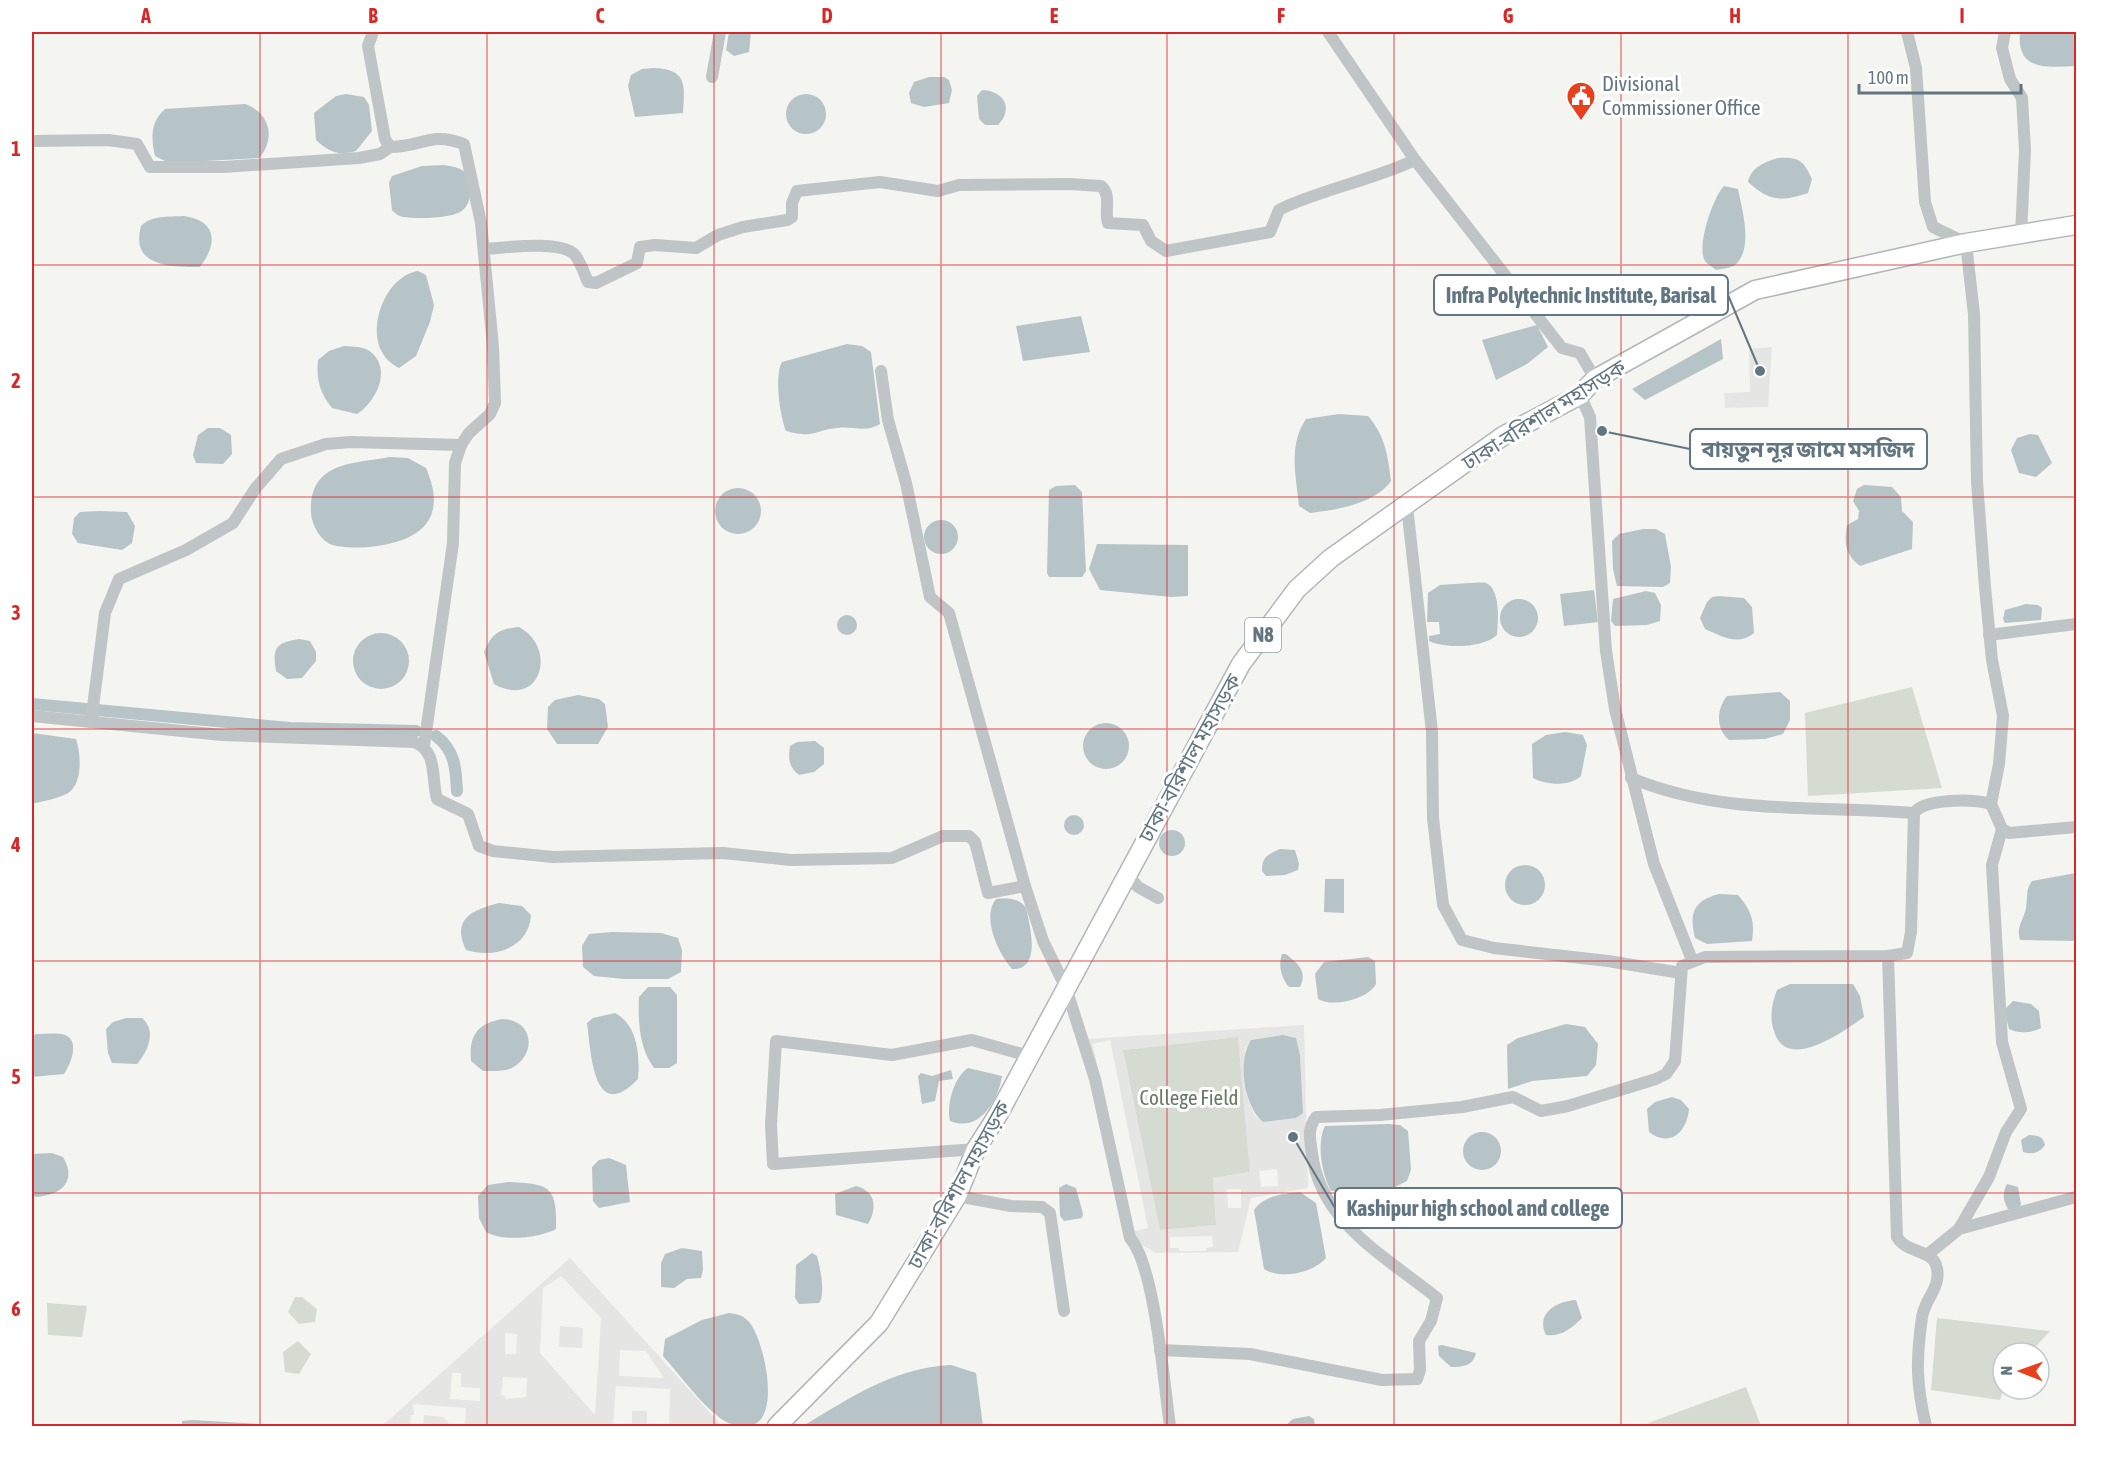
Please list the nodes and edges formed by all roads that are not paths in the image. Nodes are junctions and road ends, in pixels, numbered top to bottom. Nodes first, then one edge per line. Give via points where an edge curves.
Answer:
1 (373, 32) edge
2 (720, 32) edge
3 (1328, 32) edge
4 (1907, 32) edge
5 (2005, 32) edge
6 (712, 77) dead end
7 (32, 141) edge
8 (390, 147) junction
9 (1415, 160) junction
10 (2076, 225) edge
11 (2021, 235) junction
12 (1966, 243) junction
13 (484, 249) junction
14 (881, 371) dead end
15 (1594, 379) junction
16 (1580, 395) junction
17 (461, 446) junction
18 (1407, 506) junction
19 (2076, 624) edge
20 (1989, 635) junction
21 (32, 716) edge
22 (92, 722) junction
23 (424, 746) junction
24 (1631, 778) junction
25 (1991, 804) junction
26 (1914, 813) junction
27 (2076, 827) edge
28 (2002, 829) junction
29 (1126, 873) junction
30 (1025, 886) junction
31 (1158, 898) dead end
32 (1888, 956) junction
33 (1692, 960) junction
34 (1681, 973) junction
35 (1066, 988) junction
36 (1029, 1056) junction
37 (976, 1149) junction
38 (957, 1196) junction
39 (2076, 1197) edge
40 (1959, 1228) junction
41 (1928, 1255) junction
42 (1064, 1311) dead end
43 (1160, 1350) junction
44 (777, 1426) edge
45 (1170, 1426) edge
46 (1926, 1426) edge

1 - 8 street via 368,46 385,139
2 - 6 street
3 - 9 street
4 - 12 street via 1916,68 1925,202 1933,227
5 - 11 street via 2002,48 2010,80 2022,98 2025,150
7 - 8 street via 108,140 137,144 150,167 223,167 358,158 380,154
8 - 13 street via 436,137 464,144 476,188
9 - 13 street via 1389,173 1342,185 1287,206 1279,210 1270,232 1166,251 1151,241 1143,225 1108,223 1107,196 1101,186 959,185 938,191 880,182 797,191 792,217 787,220 743,227 696,248 640,247 637,263 596,283 588,282 574,254 562,248
9 - 15 street via 1562,348 1580,353
10 - 11 highway, ঢাকা-বরিশাল মহাসড়ক / N8
11 - 12 highway, ঢাকা-বরিশাল মহাসড়ক / N8
12 - 15 highway, ঢাকা-বরিশাল মহাসড়ক / N8 via 1755,290
12 - 20 street via 1974,314 1977,482
13 - 17 street via 495,403
14 - 30 street via 888,420 930,597 949,613
15 - 16 highway, ঢাকা-বরিশাল মহাসড়ক / N8
16 - 18 highway, ঢাকা-বরিশাল মহাসড়ক / N8 via 1503,436
16 - 24 street via 1590,417 1606,651
17 - 22 street via 351,442 326,444 281,459 233,522 186,550 119,579 105,613
17 - 23 street via 455,463 453,543 446,600
18 - 29 highway, ঢাকা-বরিশাল মহাসড়ক / N8 via 1331,558 1283,607 1241,664
18 - 34 street via 1432,732 1433,818 1443,905 1462,940 1494,948
19 - 20 street
20 - 25 street via 2003,716 2000,764
21 - 22 street
22 - 23 street via 222,735 400,740
23 - 30 street via 431,754 437,799 468,814 478,846 493,850 553,857 723,853 790,860 892,858 943,836 969,836 975,842 988,893
24 - 26 street via 1704,800 1755,808
24 - 33 street via 1654,864
25 - 26 street via 1930,802
25 - 28 street
26 - 32 street via 1910,943 1907,953
27 - 28 street via 2033,833 2009,833
28 - 40 street via 1992,865 2002,1042 2021,1109 2006,1132 1989,1177
29 - 31 street via 1137,887
29 - 35 highway, ঢাকা-বরিশাল মহাসড়ক / N8
30 - 35 street via 1042,941
32 - 33 street via 1765,955
32 - 41 street via 1895,1226 1901,1244
33 - 34 street via 1682,966
34 - 43 street via 1675,1061 1666,1074 1568,1106 1540,1111 1513,1097 1462,1107 1316,1117 1311,1123 1314,1168 1327,1198 1353,1234 1437,1298 1431,1321 1419,1341 1417,1379 1382,1380 1250,1354
35 - 36 highway, ঢাকা-বরিশাল মহাসড়ক / N8
35 - 43 street via 1095,1079 1130,1238 1139,1248 1147,1275
36 - 37 highway, ঢাকা-বরিশাল মহাসড়ক / N8
36 - 37 street via 972,1040 892,1055 776,1041 773,1164
37 - 38 highway, ঢাকা-বরিশাল মহাসড়ক / N8
38 - 42 street via 1042,1207 1050,1213
38 - 44 highway, ঢাকা-বরিশাল মহাসড়ক / N8 via 879,1323
39 - 40 street
40 - 41 street
41 - 46 street via 1935,1262 1937,1286 1923,1314 1917,1393
43 - 45 street

